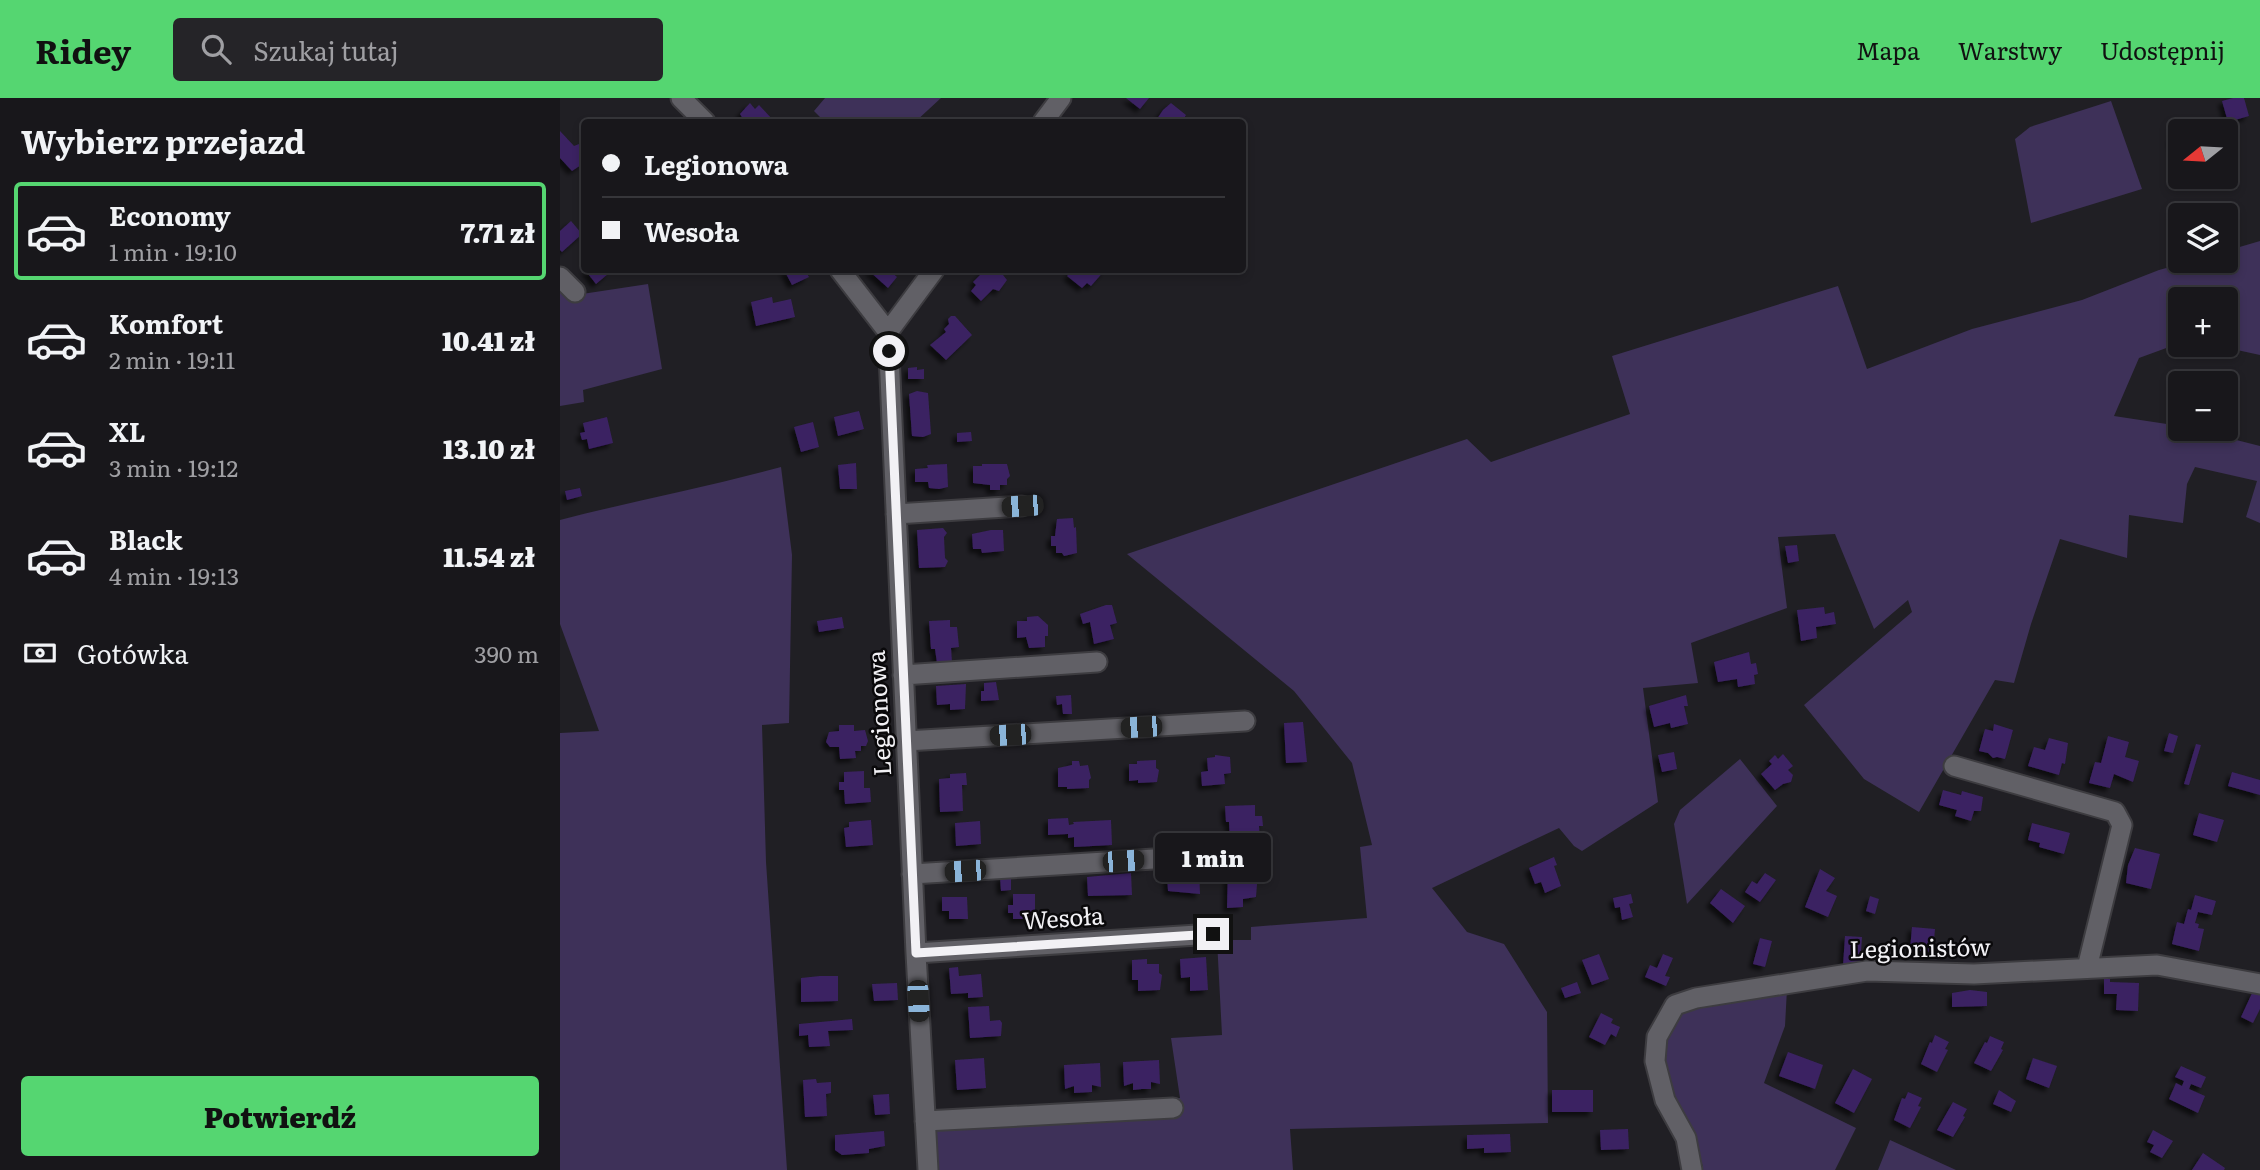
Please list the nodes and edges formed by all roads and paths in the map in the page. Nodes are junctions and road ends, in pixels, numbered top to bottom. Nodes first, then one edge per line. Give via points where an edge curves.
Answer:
1 (681, 98) edge
2 (1061, 98) edge
3 (702, 119) edge
4 (1045, 119) edge
5 (841, 273) edge
6 (932, 273) edge
7 (560, 276) edge
8 (575, 292) dead end
9 (888, 332) junction
10 (1022, 506) dead end
11 (896, 514) junction
12 (1097, 662) dead end
13 (903, 675) junction
14 (1245, 721) dead end
15 (906, 741) junction
16 (1954, 766) dead end
17 (1202, 856) dead end
18 (912, 874) junction
19 (1213, 934) dead end
20 (916, 953) junction
21 (2087, 968) junction
22 (2260, 984) edge
23 (1172, 1108) dead end
24 (925, 1121) junction
25 (928, 1170) edge
26 (1692, 1170) edge

1 - 3 street
2 - 4 street
5 - 9 street
6 - 9 street
7 - 8 street
9 - 11 street, Legionowa
10 - 11 street
11 - 13 street, Legionowa
12 - 13 street
13 - 15 street, Legionowa
14 - 15 street
15 - 18 street, Legionowa
16 - 21 street via 2115,812 2122,825
17 - 18 street
18 - 20 street, Legionowa
19 - 20 street, Wesoła
20 - 24 street, Legionowa
21 - 22 street, Legionistów via 2157,965
21 - 26 street, Legionistów via 1974,974 1867,971 1675,1004 1657,1037 1656,1061 1665,1100 1686,1138
23 - 24 street
24 - 25 street, Legionowa

